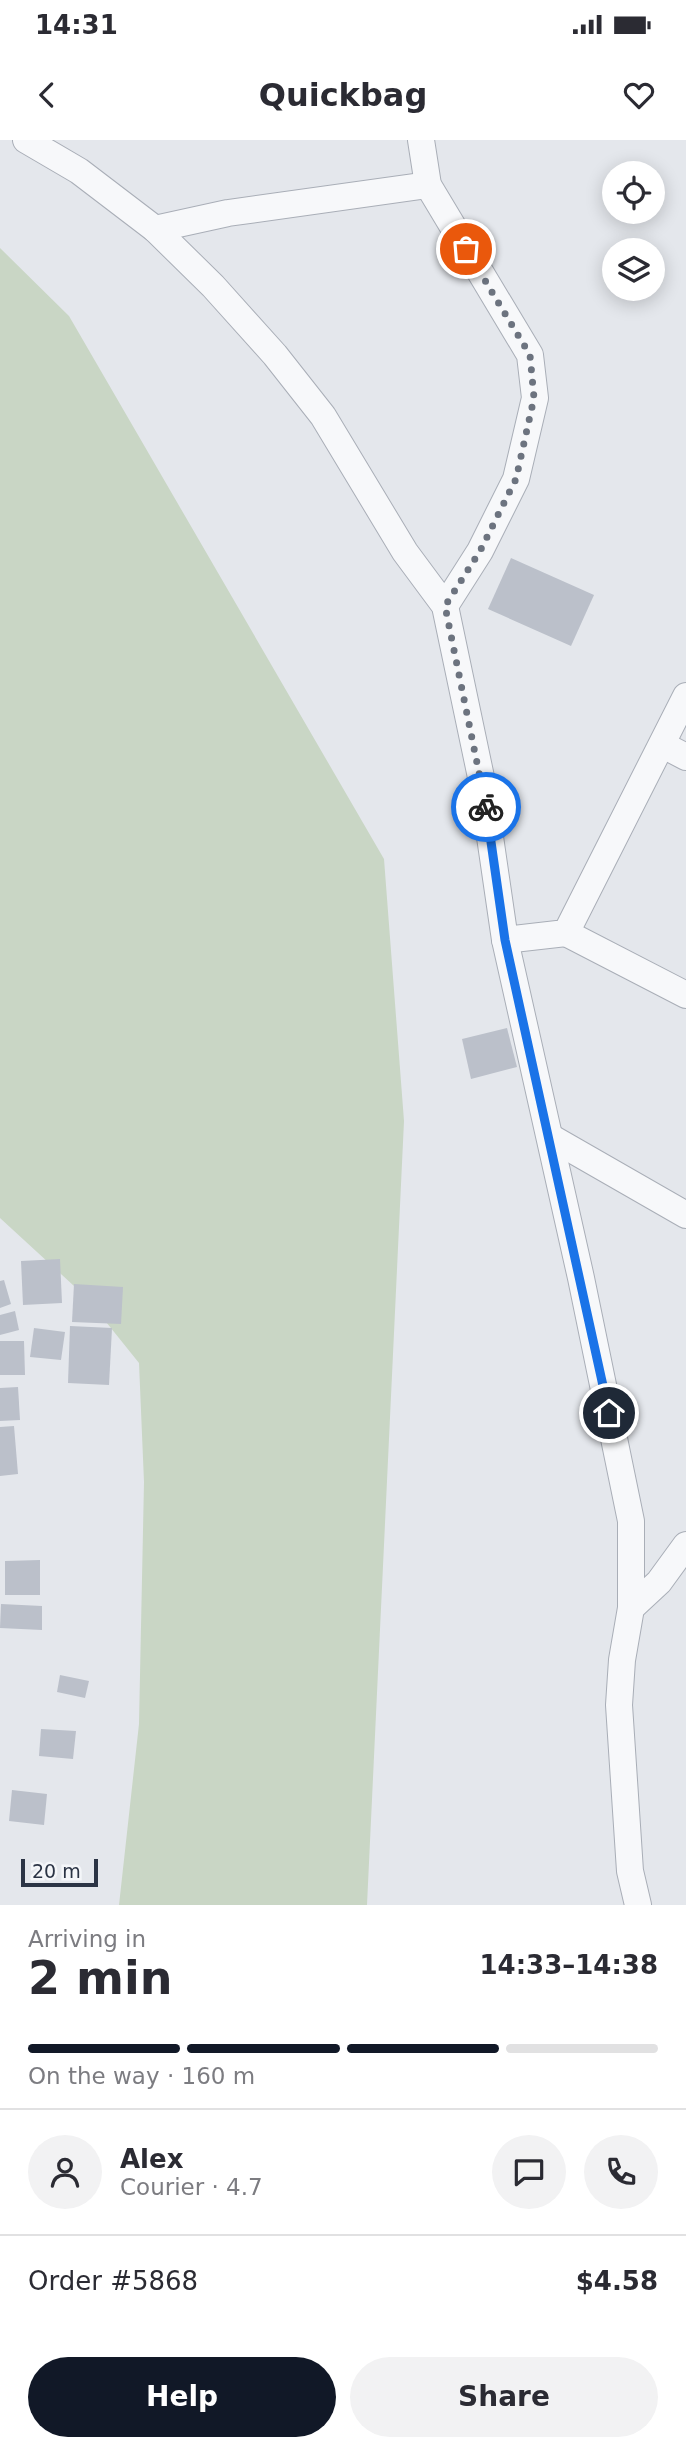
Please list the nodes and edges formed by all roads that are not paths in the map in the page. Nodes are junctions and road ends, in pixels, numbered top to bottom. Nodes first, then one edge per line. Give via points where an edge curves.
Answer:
1 (26, 140) edge
2 (421, 140) edge
3 (428, 185) junction
4 (155, 229) junction
5 (445, 606) junction
6 (686, 696) edge
7 (675, 751) edge
8 (566, 933) junction
9 (505, 940) junction
10 (686, 995) edge
11 (550, 1137) junction
12 (686, 1215) edge
13 (686, 1545) edge
14 (631, 1608) junction
15 (638, 1905) edge

1 - 4 street via 79,171
2 - 3 street
3 - 4 street via 228,213
3 - 5 street via 530,355 534,398 516,479 480,551
4 - 5 street via 214,285 323,415 405,552
5 - 9 street via 482,782
6 - 7 street
7 - 8 street
8 - 9 street
8 - 10 street
9 - 11 street
11 - 12 street
11 - 14 street via 631,1521
13 - 14 street
14 - 15 street via 619,1705 630,1871

